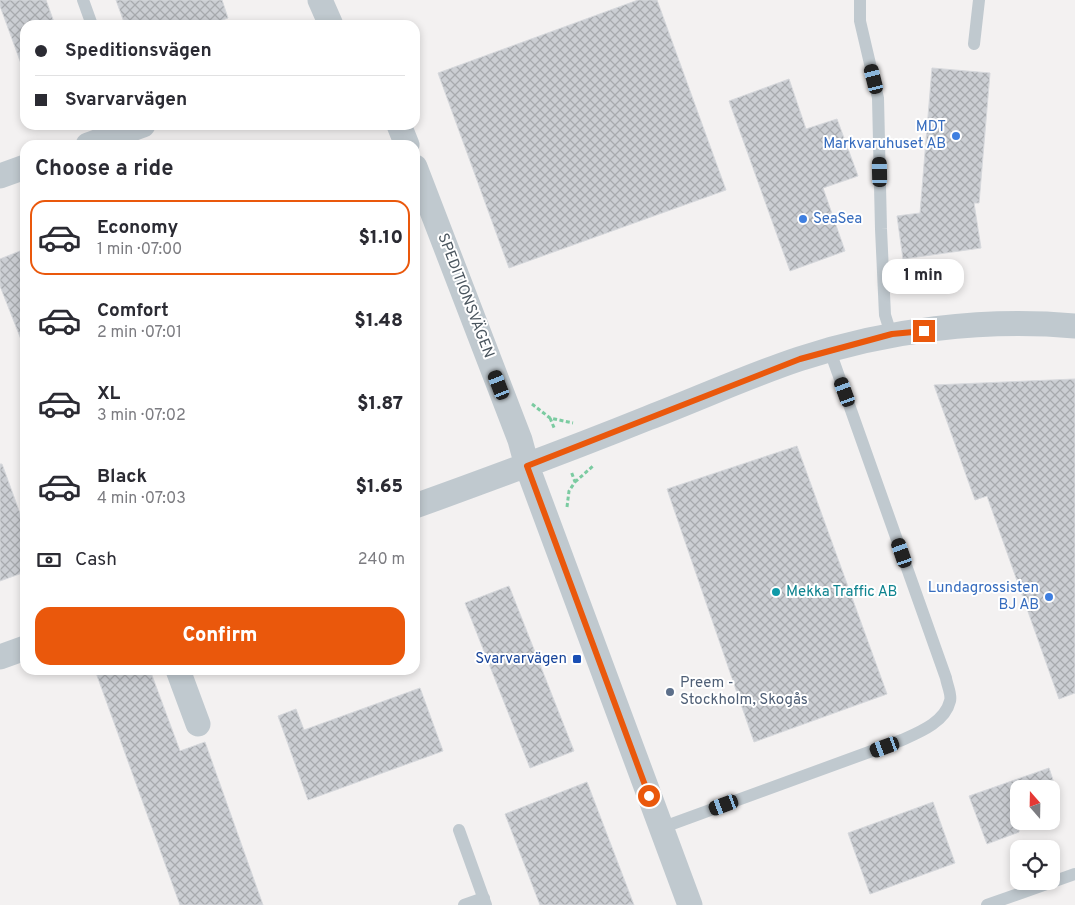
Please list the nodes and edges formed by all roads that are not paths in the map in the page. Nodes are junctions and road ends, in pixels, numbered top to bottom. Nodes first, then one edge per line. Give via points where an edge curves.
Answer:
1 (83, 0) edge
2 (320, 0) edge
3 (860, 0) edge
4 (978, 0) edge
5 (90, 20) edge
6 (329, 20) edge
7 (974, 44) dead end
8 (125, 130) edge
9 (100, 140) edge
10 (20, 169) edge
11 (0, 176) edge
12 (420, 179) edge
13 (1075, 326) edge
14 (892, 334) junction
15 (830, 351) junction
16 (527, 466) junction
17 (420, 504) edge
18 (20, 650) edge
19 (0, 658) edge
20 (180, 675) edge
21 (198, 724) dead end
22 (661, 828) junction
23 (459, 830) dead end
24 (1075, 874) edge
25 (485, 902) edge
26 (464, 905) edge
27 (690, 905) edge
28 (987, 905) edge

1 - 5 lane
2 - 6 street
3 - 14 lane via 860,21 878,98 885,315
4 - 7 lane
8 - 9 street
10 - 11 street
12 - 16 street, SPEDITIONSVÄGEN via 520,440
13 - 14 street via 1048,323 972,326
14 - 15 street
15 - 16 street via 800,359
15 - 22 lane via 951,700 943,716 902,740
16 - 17 street
16 - 22 street, SPEDITIONSVÄGEN
18 - 19 street
20 - 21 street
22 - 27 street, SPEDITIONSVÄGEN
23 - 25 lane
24 - 28 lane
25 - 26 lane

